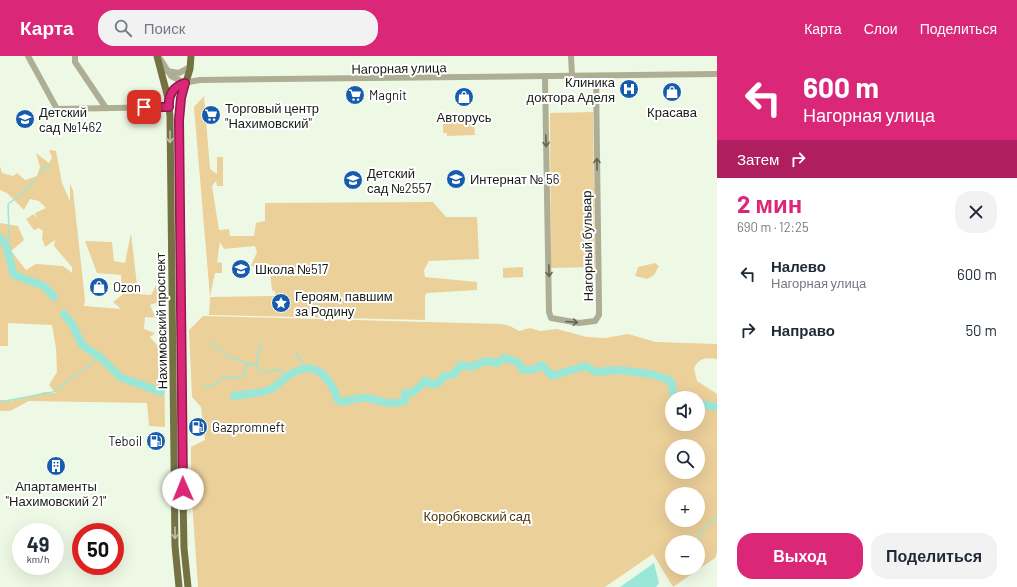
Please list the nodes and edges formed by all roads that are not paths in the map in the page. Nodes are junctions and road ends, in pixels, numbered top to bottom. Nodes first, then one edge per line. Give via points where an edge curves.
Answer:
1 (28, 56) edge
2 (75, 56) edge
3 (158, 56) edge
4 (191, 56) edge
5 (571, 56) edge
6 (190, 68) junction
7 (167, 71) junction
8 (717, 74) edge
9 (572, 76) junction
10 (596, 76) junction
11 (545, 77) junction
12 (200, 80) junction
13 (185, 83) junction
14 (168, 98) junction
15 (180, 102) junction
16 (169, 107) junction
17 (106, 108) junction
18 (179, 587) edge
19 (188, 587) edge

1 - 17 street via 57,109
2 - 17 street via 75,62
3 - 7 street, Нахимовский проспект
3 - 14 main road, Нахимовский проспект
4 - 6 main road, Нахимовский проспект
5 - 9 street
6 - 7 street via 179,73
6 - 12 street via 194,76
6 - 13 main road, Нахимовский проспект
7 - 13 street via 175,79
8 - 10 street, Нагорная улица
9 - 10 street, Нагорная улица
9 - 11 street, Нагорная улица
11 -> 10 street, Нагорный бульвар via 549,312 550,318 579,323 595,321 599,315
11 - 12 street, Нагорная улица
12 - 13 street, Нагорная улица
12 - 15 street via 187,85
13 - 14 street, Нагорная улица via 174,89
13 - 15 main road, Нахимовский проспект
14 - 16 main road, Нахимовский проспект
15 - 19 main road, Нахимовский проспект via 182,445 184,548
16 - 17 street
16 -> 18 main road, Нахимовский проспект via 176,546

